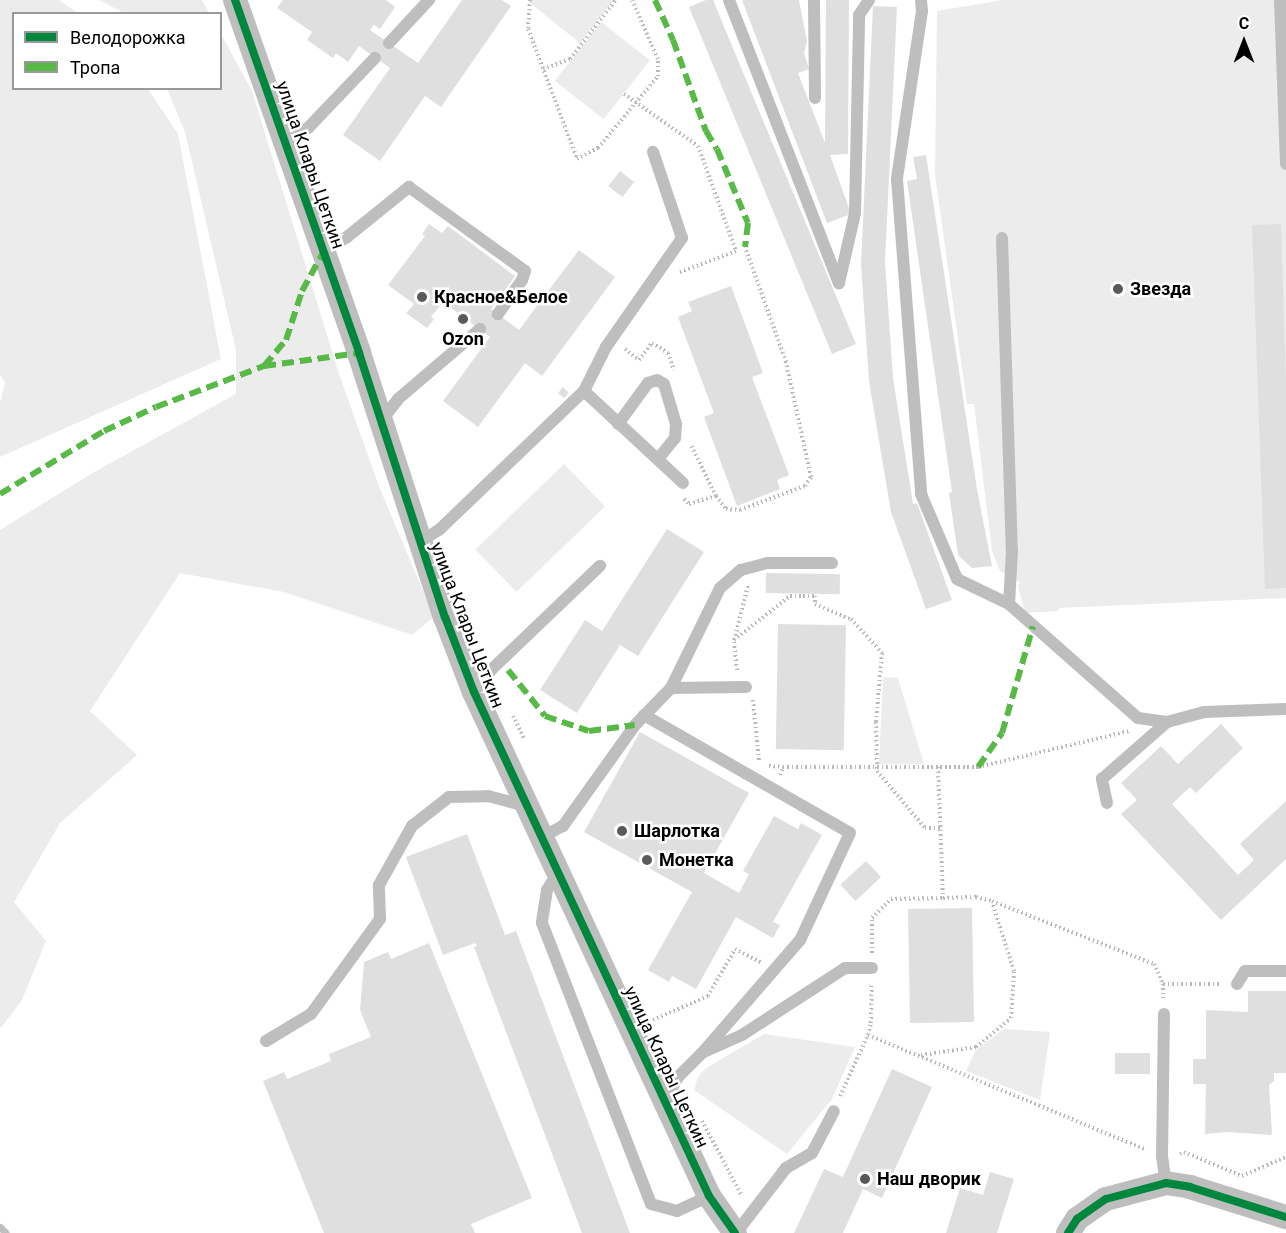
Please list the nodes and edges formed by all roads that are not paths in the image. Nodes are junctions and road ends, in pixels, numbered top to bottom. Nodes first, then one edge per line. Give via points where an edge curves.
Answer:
1 (236, 0) edge
2 (429, 0) edge
3 (729, 0) edge
4 (814, 0) edge
5 (869, 0) edge
6 (921, 0) edge
7 (1280, 0) edge
8 (389, 43) dead end
9 (375, 58) dead end
10 (815, 98) dead end
11 (286, 138) junction
12 (1286, 139) edge
13 (653, 152) dead end
14 (1286, 164) edge
15 (1002, 238) dead end
16 (324, 251) junction
17 (498, 314) dead end
18 (480, 329) dead end
19 (584, 392) junction
20 (381, 421) junction
21 (618, 424) junction
22 (658, 459) junction
23 (683, 483) dead end
24 (420, 542) junction
25 (832, 563) dead end
26 (600, 566) dead end
27 (1009, 604) junction
28 (746, 687) dead end
29 (671, 688) junction
30 (474, 692) junction
31 (1286, 709) edge
32 (644, 715) junction
33 (1167, 722) junction
34 (1107, 803) dead end
35 (529, 807) junction
36 (542, 837) junction
37 (558, 873) junction
38 (872, 968) road end
39 (1286, 971) edge
40 (1237, 984) road end
41 (1164, 1014) dead end
42 (266, 1041) dead end
43 (702, 1053) junction
44 (665, 1101) junction
45 (834, 1111) road end
46 (1166, 1183) junction
47 (709, 1196) junction
48 (1286, 1217) edge
49 (736, 1233) edge
50 (1068, 1233) edge

1 - 11 street, улица Клары Цеткин
2 - 8 lane
3 - 5 lane via 839,283 855,213 859,15
4 - 10 lane
6 - 27 lane via 897,179 921,494 957,579
7 - 12 lane
9 - 11 lane via 308,128
11 - 16 street, улица Клары Цеткин
12 - 14 lane
13 - 19 lane via 682,238 606,347
15 - 27 lane via 1012,551
16 - 17 lane via 348,237 409,187 525,271
16 - 20 street, улица Клары Цеткин
18 - 20 lane via 398,399
19 - 21 lane
19 - 24 lane via 440,529
20 - 24 street, улица Клары Цеткин
21 - 22 lane
21 - 22 lane via 648,383 657,380 664,384 676,424 675,438
22 - 23 lane
24 - 30 street, улица Клары Цеткин
25 - 29 lane via 768,563 741,570 720,588
26 - 30 lane via 491,670
27 - 33 lane via 1138,718
28 - 29 lane
29 - 32 lane
30 - 35 street, улица Клары Цеткин
31 - 33 lane via 1204,712
32 - 36 lane via 563,826
32 - 43 lane via 850,833 800,940
33 - 34 lane via 1102,779
35 - 36 street, улица Клары Цеткин
35 - 42 lane via 488,796 449,796 412,826 379,885 380,919 311,1014
36 - 37 street, улица Клары Цеткин
37 - 44 street, улица Клары Цеткин
37 - 47 lane via 547,890 542,923 651,1204 677,1212
38 - 43 lane via 845,969 742,1035
39 - 40 lane via 1245,971
41 - 46 lane via 1162,1156
43 - 44 lane via 678,1077
44 - 47 street, улица Клары Цеткин
45 - 49 lane via 812,1153 786,1168
46 - 48 street via 1190,1186
46 - 50 street via 1106,1199 1077,1219
47 - 49 street, улица Клары Цеткин

